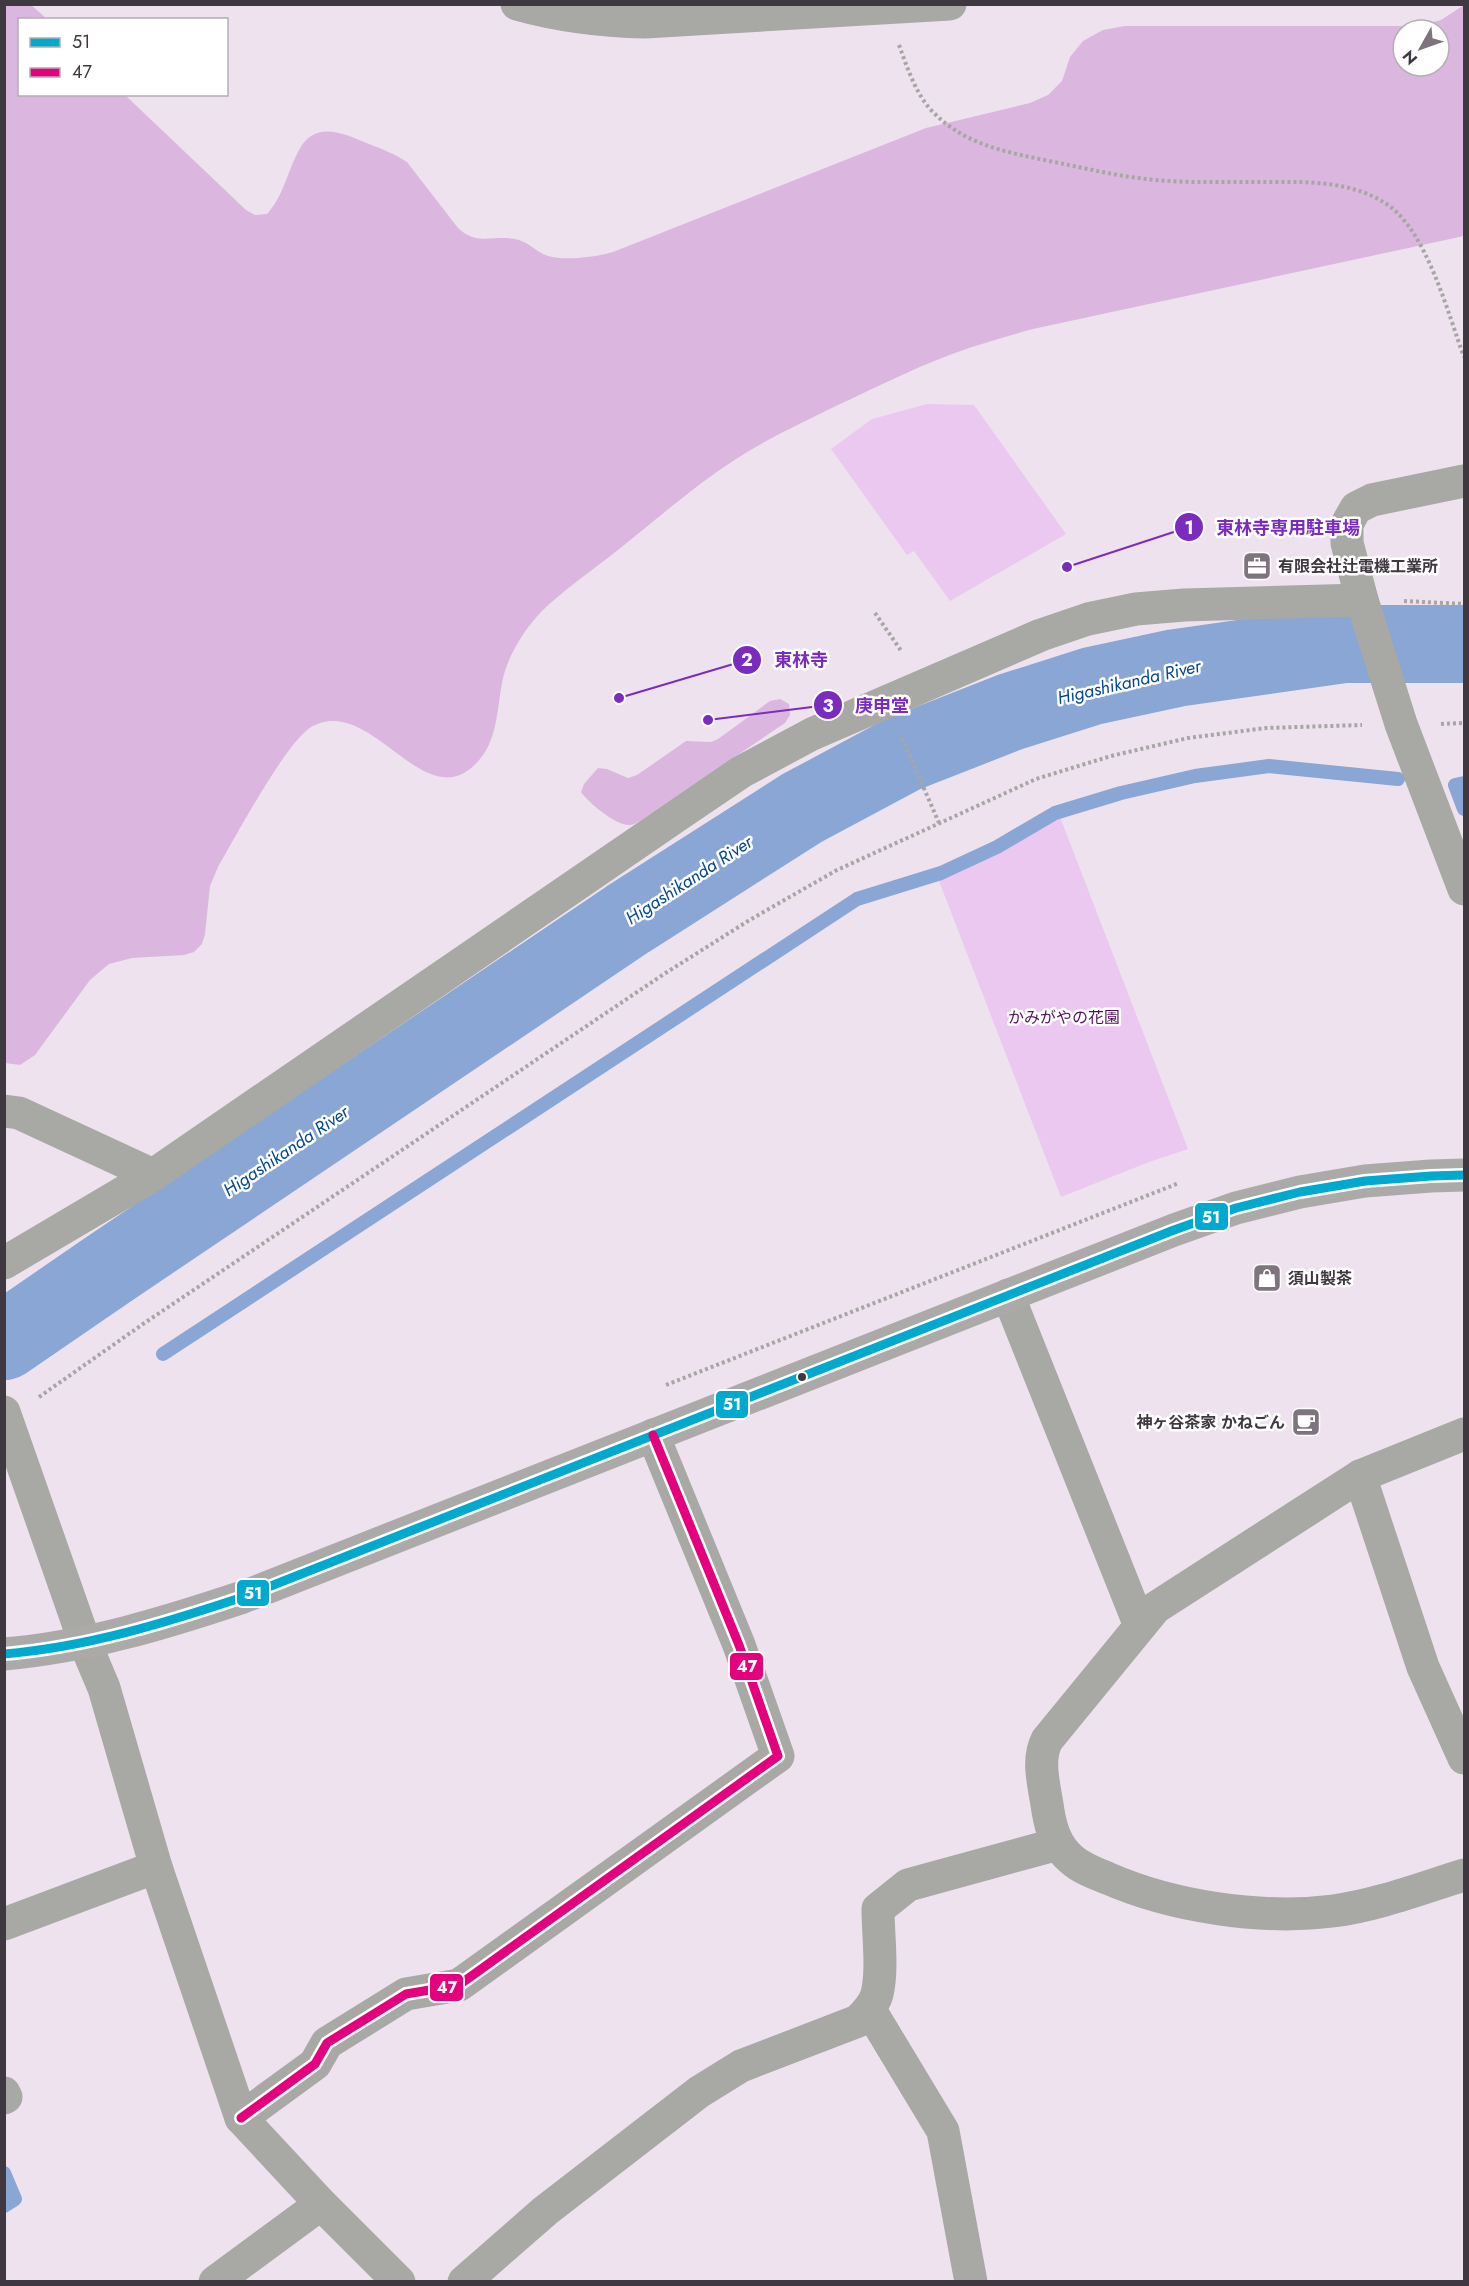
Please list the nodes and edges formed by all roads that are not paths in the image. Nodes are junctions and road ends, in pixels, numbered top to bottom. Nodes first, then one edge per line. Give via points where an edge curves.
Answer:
1 (518, 4) edge
2 (950, 4) edge
3 (1464, 481) edge
4 (1363, 605) junction
5 (1464, 889) edge
6 (4, 1111) edge
7 (153, 1175) junction
8 (1464, 1175) edge
9 (4, 1263) edge
10 (1008, 1295) junction
11 (6, 1415) edge
12 (1464, 1434) edge
13 (653, 1435) junction
14 (1360, 1476) junction
15 (1140, 1626) junction
16 (85, 1643) junction
17 (4, 1654) edge
18 (1464, 1758) edge
19 (1058, 1844) junction
20 (156, 1867) junction
21 (1464, 1875) edge
22 (4, 1924) edge
23 (870, 2010) junction
24 (4, 2093) edge
25 (4, 2098) edge
26 (241, 2118) junction
27 (321, 2204) junction
28 (215, 2282) edge
29 (399, 2282) edge
30 (464, 2282) edge
31 (971, 2282) edge

1 - 2 street via 558,14 645,22
3 - 4 street via 1372,500 1356,508 1347,525 1347,543
4 - 5 street via 1399,720
4 - 7 street via 1184,605 1088,619 1041,635 812,734 741,772
6 - 7 street via 20,1113
7 - 9 street
8 - 10 main road via 1365,1181 1236,1208
10 - 13 main road
10 - 15 street
11 - 16 street
12 - 14 street
13 - 16 main road via 243,1597 164,1624
13 - 26 street via 738,1645 778,1756 459,1985 406,1994 327,2043 315,2064
14 - 15 street via 1155,1608
14 - 18 street via 1424,1667
15 - 19 street via 1042,1750 1051,1828
16 - 17 main road
16 - 20 street via 104,1688
19 - 21 street via 1084,1868 1142,1892 1203,1906 1293,1915 1359,1906
19 - 23 street via 908,1885 878,1909 879,1980
20 - 22 street
20 - 26 street
23 - 30 street via 844,2028 741,2066 699,2092 544,2211
23 - 31 street via 943,2131
24 - 25 street
26 - 27 street
27 - 28 street
27 - 29 street

